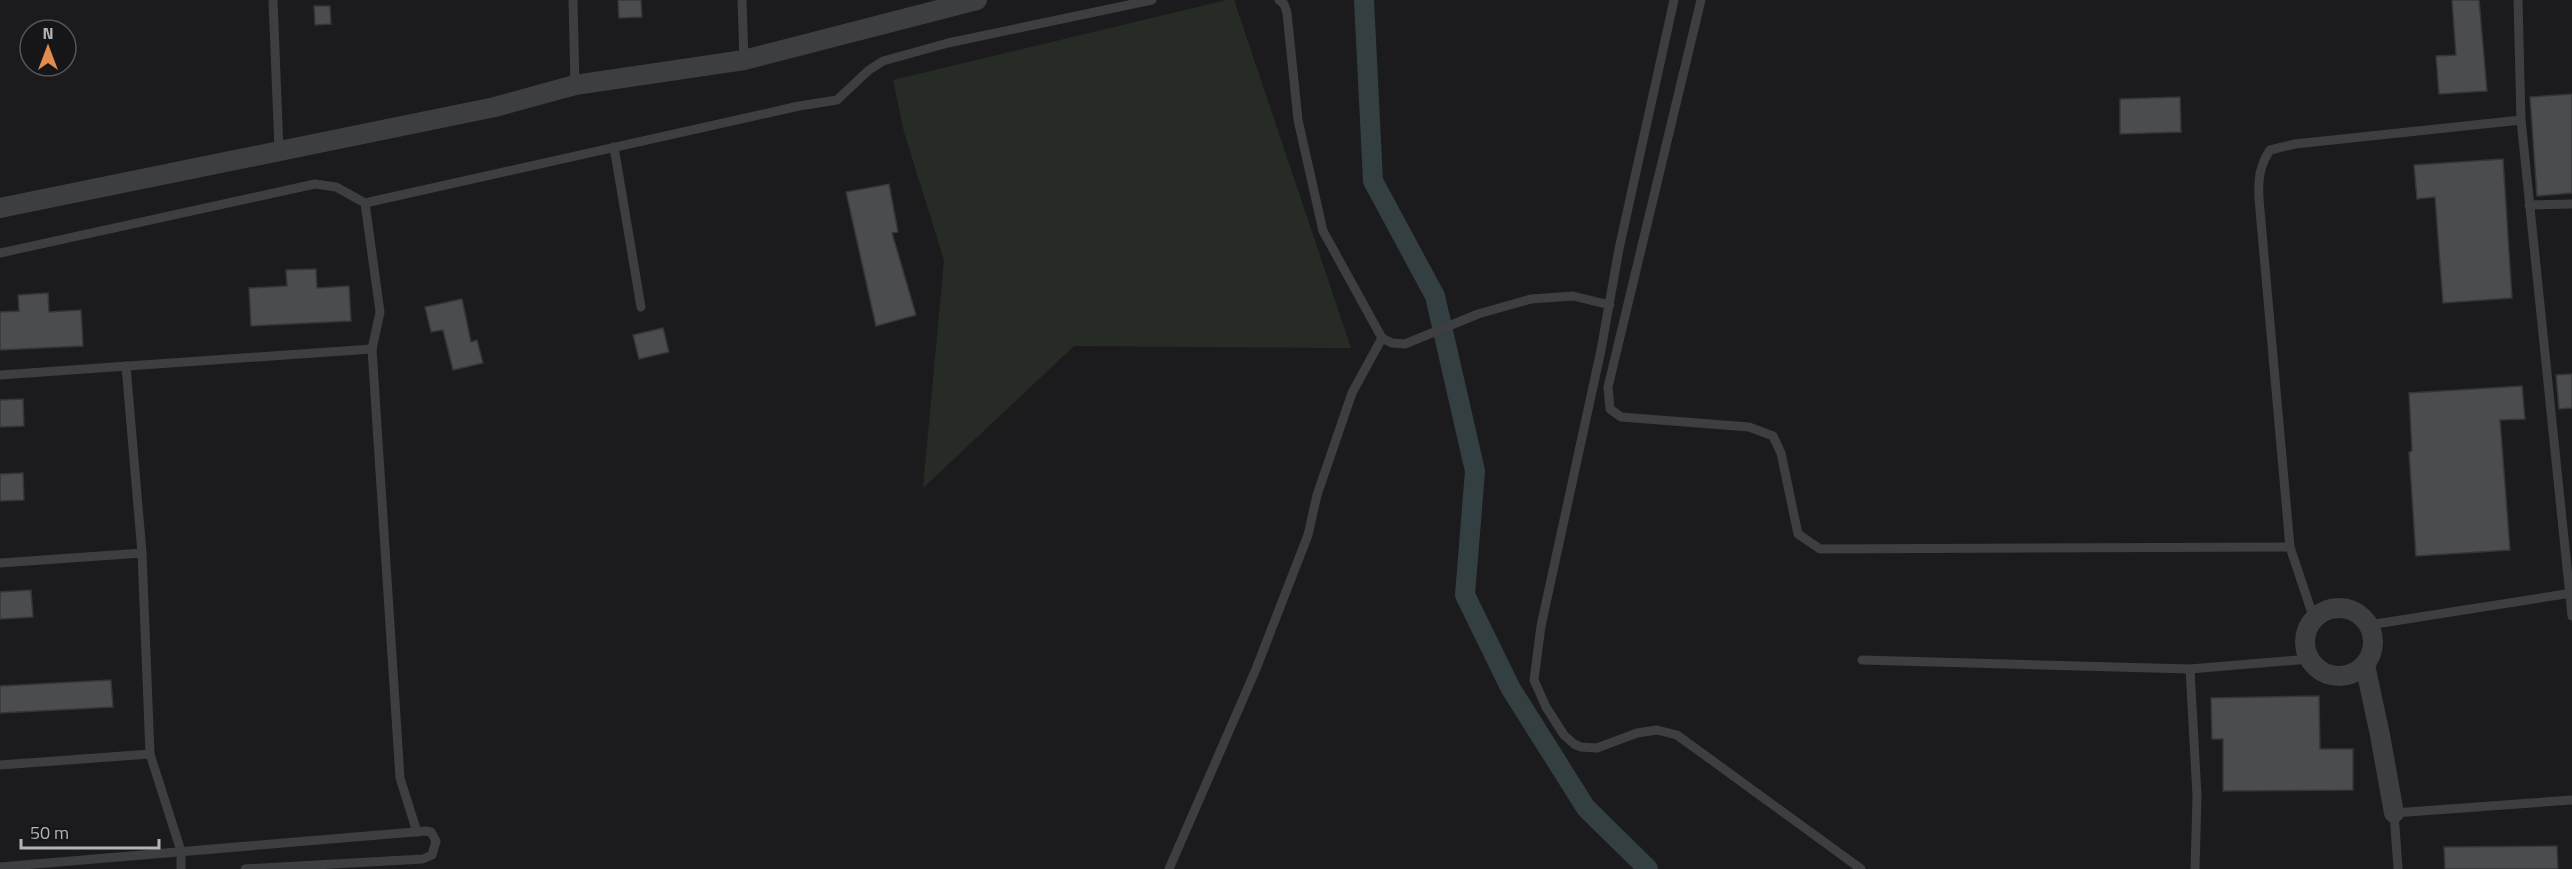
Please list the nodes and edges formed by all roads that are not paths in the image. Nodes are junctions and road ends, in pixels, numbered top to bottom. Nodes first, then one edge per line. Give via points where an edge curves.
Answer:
1 (273, 0) edge
2 (573, 0) edge
3 (742, 0) edge
4 (977, 0) edge
5 (1152, 0) edge
6 (1279, 0) edge
7 (1674, 0) edge
8 (1701, 0) edge
9 (2518, 0) edge
10 (744, 60) junction
11 (575, 85) junction
12 (2521, 120) junction
13 (614, 147) junction
14 (279, 150) junction
15 (365, 203) junction
16 (2572, 204) edge
17 (2529, 205) junction
18 (0, 208) edge
19 (0, 253) edge
20 (1610, 305) junction
21 (641, 307) dead end
22 (1382, 338) junction
23 (372, 349) junction
24 (126, 366) junction
25 (0, 375) edge
26 (2290, 547) junction
27 (142, 552) junction
28 (0, 563) edge
29 (2571, 593) edge
30 (2572, 616) edge
31 (2314, 619) junction
32 (2369, 625) junction
33 (2310, 659) junction
34 (1862, 660) dead end
35 (2365, 665) junction
36 (2190, 669) junction
37 (150, 754) junction
38 (0, 765) edge
39 (2572, 800) edge
40 (2394, 813) junction
41 (417, 832) junction
42 (181, 851) junction
43 (409, 865) edge
44 (0, 867) edge
45 (181, 869) edge
46 (245, 869) edge
47 (1169, 869) edge
48 (1861, 869) edge
49 (2195, 869) edge
50 (2398, 869) edge

1 - 14 lane
2 - 11 lane
3 - 10 lane
4 - 10 street
5 - 13 lane via 948,43 883,61 837,100
6 - 22 lane via 1287,13 1298,120 1323,231
7 - 20 lane
8 - 26 lane via 1608,387 1610,409 1622,417 1749,427 1773,436 1782,453 1798,534 1820,549
9 - 12 lane
10 - 11 street
11 - 14 street via 495,107
12 - 17 lane
12 - 26 lane via 2295,144 2270,150 2263,161 2258,176 2259,199
13 - 15 lane
13 - 21 lane
14 - 18 street
15 - 19 lane via 336,187 315,184
15 - 23 lane via 380,312
16 - 17 lane
17 - 29 lane
20 - 22 lane via 1573,296 1552,297 1478,314 1406,344
20 - 48 lane via 1540,626 1534,680 1538,693 1564,735 1581,747 1597,748 1657,730 1677,735
22 - 47 lane via 1352,393 1317,495 1308,535 1256,669
23 - 24 lane
23 - 41 lane via 400,778
24 - 25 lane
24 - 27 lane
26 - 31 lane
27 - 28 lane
27 - 37 lane
29 - 30 lane
29 - 32 lane
31 - 32 street via 2343,608 2363,617
31 - 33 street via 2306,638
32 - 35 street via 2372,653
33 - 35 street via 2329,674 2354,672
33 - 36 lane
34 - 36 lane
35 - 40 street
36 - 49 lane via 2197,796
37 - 38 lane
37 - 42 lane
39 - 40 lane
40 - 50 lane
41 - 42 lane
41 - 43 lane via 431,832 436,848 432,855
42 - 44 lane
42 - 45 lane
43 - 46 lane

